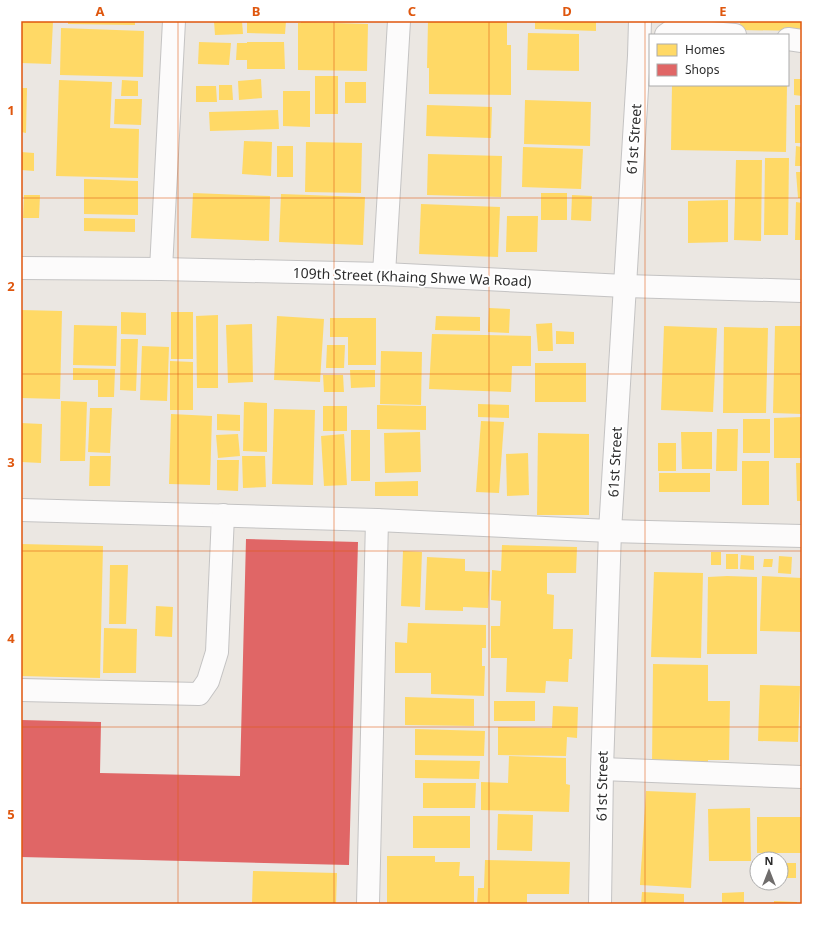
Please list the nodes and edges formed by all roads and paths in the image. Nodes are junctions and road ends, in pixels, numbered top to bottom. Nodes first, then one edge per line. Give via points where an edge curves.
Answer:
1 (174, 21) edge
2 (400, 21) edge
3 (640, 21) edge
4 (667, 34) edge
5 (723, 34) edge
6 (789, 39) edge
7 (802, 41) edge
8 (645, 52) edge
9 (21, 268) edge
10 (161, 269) junction
11 (384, 274) junction
12 (625, 286) junction
13 (802, 291) edge
14 (21, 510) edge
15 (223, 515) junction
16 (377, 520) junction
17 (610, 532) junction
18 (802, 536) edge
19 (21, 690) edge
20 (602, 769) junction
21 (802, 777) edge
22 (368, 904) edge
23 (600, 904) edge

1 - 10 street
2 - 11 street
3 - 8 street, 61st Street
4 - 5 street via 673,30
6 - 7 street
8 - 12 street, 61st Street
9 - 10 street, 109th Street (Khaing Shwe Wa Road)
10 - 11 street, 109th Street (Khaing Shwe Wa Road)
11 - 12 street, 109th Street (Khaing Shwe Wa Road)
12 - 13 street, 109th Street (Khaing Shwe Wa Road)
12 - 17 street, 61st Street
14 - 15 street
15 - 16 street
15 - 19 street via 217,652 208,681 199,694
16 - 17 street
16 - 22 street
17 - 18 street
17 - 20 street, 61st Street
20 - 21 street
20 - 23 street, 61st Street

